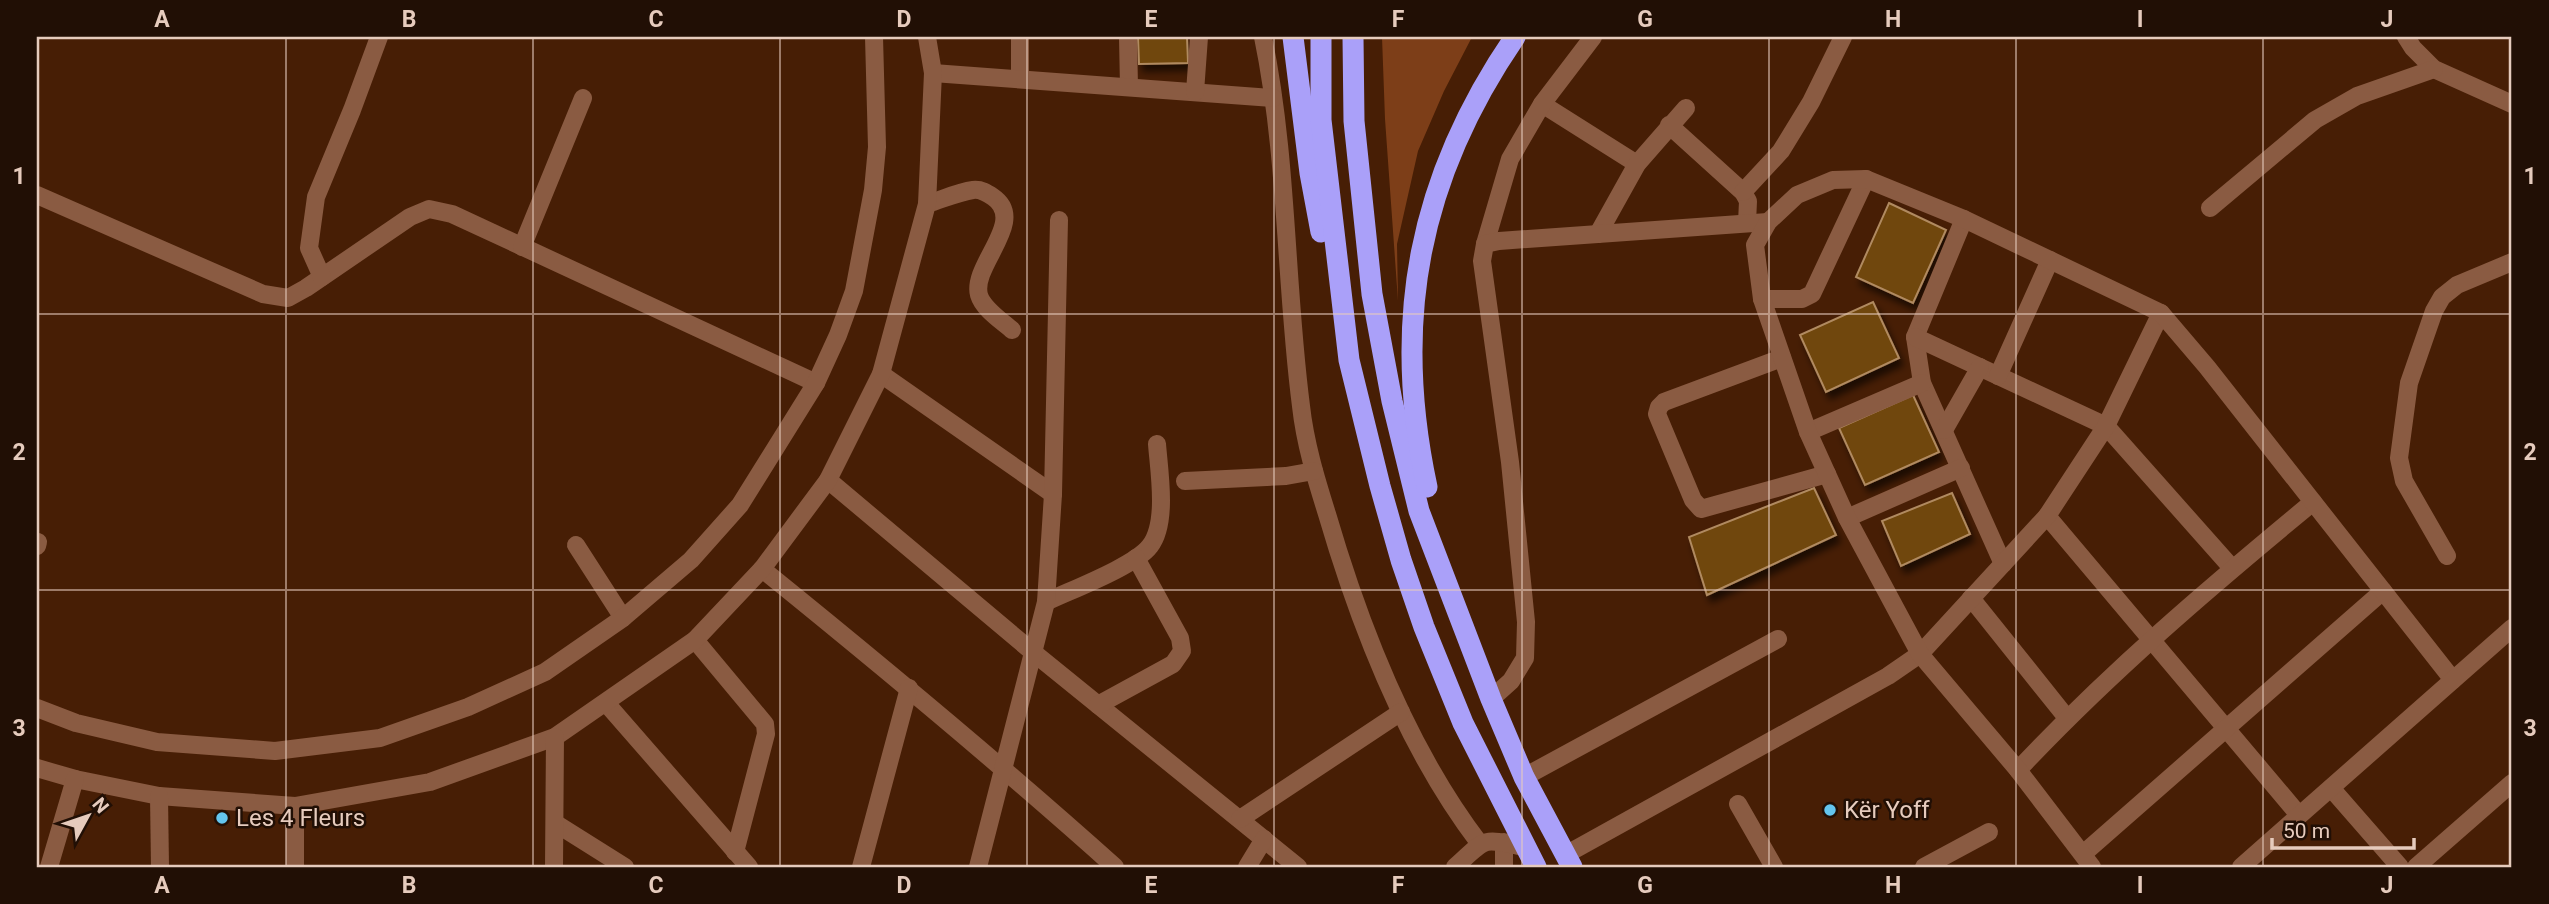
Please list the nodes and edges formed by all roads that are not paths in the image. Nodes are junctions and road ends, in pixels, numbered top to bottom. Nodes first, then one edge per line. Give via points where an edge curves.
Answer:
1 (379, 37) edge
2 (874, 37) edge
3 (927, 37) edge
4 (1020, 37) edge
5 (1128, 37) edge
6 (1199, 37) edge
7 (1263, 37) edge
8 (1293, 37) edge
9 (1321, 37) edge
10 (1353, 37) edge
11 (1515, 37) edge
12 (1593, 37) edge
13 (1843, 37) edge
14 (2406, 37) edge
15 (2434, 69) junction
16 (933, 73) junction
17 (1020, 79) junction
18 (1129, 87) junction
19 (1195, 92) junction
20 (583, 98) dead end
21 (1273, 98) junction
22 (1542, 104) junction
23 (2512, 104) edge
24 (1686, 108) dead end
25 (1669, 125) junction
26 (1636, 164) junction
27 (1866, 179) junction
28 (1742, 192) junction
29 (37, 195) edge
30 (927, 204) junction
31 (2210, 208) dead end
32 (1964, 219) junction
33 (1059, 220) dead end
34 (1768, 222) junction
35 (1747, 223) junction
36 (1598, 234) junction
37 (1485, 244) junction
38 (522, 247) junction
39 (2049, 260) junction
40 (2512, 262) edge
41 (322, 277) junction
42 (1762, 299) junction
43 (2161, 313) junction
44 (1012, 330) dead end
45 (1915, 337) junction
46 (1782, 358) junction
47 (1349, 360) junction
48 (1980, 367) junction
49 (881, 373) junction
50 (1998, 376) junction
51 (816, 383) junction
52 (1922, 383) junction
53 (2106, 426) junction
54 (1944, 430) junction
55 (1808, 432) junction
56 (1157, 444) dead end
57 (1961, 468) junction
58 (1314, 471) junction
59 (1827, 474) junction
60 (828, 480) junction
61 (1185, 481) dead end
62 (1054, 494) junction
63 (2313, 502) junction
64 (2047, 516) junction
65 (1847, 518) junction
66 (576, 545) dead end
67 (2447, 556) dead end
68 (1136, 558) junction
69 (2003, 564) junction
70 (2232, 568) junction
71 (762, 569) junction
72 (2383, 591) junction
73 (1972, 598) junction
74 (1452, 599) junction
75 (1046, 602) junction
76 (623, 618) junction
77 (2512, 628) edge
78 (1778, 639) dead end
79 (695, 640) junction
80 (2150, 640) junction
81 (1034, 653) junction
82 (1920, 654) junction
83 (2453, 680) junction
84 (909, 688) junction
85 (1491, 699) junction
86 (606, 703) junction
87 (1098, 705) junction
88 (37, 708) edge
89 (1401, 712) junction
90 (2067, 718) junction
91 (2227, 728) junction
92 (555, 737) junction
93 (37, 768) edge
94 (1004, 768) junction
95 (2018, 771) junction
96 (1524, 777) junction
97 (75, 779) junction
98 (2512, 783) edge
99 (2331, 788) junction
100 (159, 796) junction
101 (1738, 804) dead end
102 (295, 806) junction
103 (2300, 815) junction
104 (1240, 819) junction
105 (555, 823) junction
106 (1989, 832) dead end
107 (1264, 839) junction
108 (1480, 844) junction
109 (1514, 844) junction
110 (735, 852) junction
111 (1569, 861) edge
112 (2088, 861) edge
113 (2246, 865) edge
114 (49, 867) edge
115 (160, 867) edge
116 (295, 867) edge
117 (554, 867) edge
118 (625, 867) edge
119 (749, 867) edge
120 (861, 867) edge
121 (978, 867) edge
122 (1115, 867) edge
123 (1247, 867) edge
124 (1298, 867) edge
125 (1455, 867) edge
126 (1504, 867) edge
127 (1536, 867) edge
128 (1774, 867) edge
129 (1924, 867) edge
130 (2400, 867) edge
131 (2416, 867) edge

1 - 41 street via 316,197 309,248
2 - 51 street via 877,147 865,242 854,291
3 - 16 street
4 - 17 street
5 - 18 street
6 - 19 street
7 - 21 street
8 - 47 highway via 1312,186
9 - 47 highway via 1321,120
10 - 74 highway via 1354,121 1372,294 1419,511
11 - 74 highway via 1483,86 1445,165 1428,218 1413,302 1412,366 1422,464
12 - 22 street
13 - 28 street via 1781,151
14 - 15 street
15 - 23 street
15 - 31 street via 2357,96 2315,120
16 - 17 street
16 - 30 street
17 - 18 street
18 - 19 street
19 - 21 street
20 - 38 street
21 - 58 street via 1301,408
22 - 26 street
22 - 37 street via 1510,159
24 - 25 street
25 - 26 street
25 - 28 street
26 - 36 street
27 - 32 street
27 - 34 street via 1833,180 1797,195
27 - 42 street via 1812,294 1802,299
28 - 35 street via 1748,201
29 - 41 street via 262,294 288,298
30 - 44 street via 974,190 999,201 1006,216 978,285 979,297
30 - 49 street
32 - 39 street
32 - 45 street
33 - 62 street
34 - 35 street
34 - 42 street via 1755,245
35 - 36 street
36 - 37 street
37 - 85 street via 1482,261 1526,622 1525,658 1511,681
38 - 41 street via 452,214 429,209 410,216
38 - 51 street
39 - 43 street
39 - 50 street
40 - 67 street via 2457,285 2442,297 2409,383 2399,458 2404,481
42 - 46 street
43 - 53 street
43 - 63 street
45 - 48 street
45 - 52 street
46 - 55 street
46 - 59 street via 1664,402 1657,414 1701,509
47 - 109 highway via 1401,560
48 - 50 street
48 - 54 street
49 - 60 street
49 - 62 street
50 - 53 street
51 - 76 street via 740,505 691,560
52 - 54 street
52 - 55 street
53 - 64 street
53 - 70 street
54 - 57 street
55 - 59 street
56 - 68 street via 1161,502 1157,530 1151,545
57 - 65 street
57 - 69 street
58 - 61 street
58 - 89 street via 1346,581
59 - 65 street
60 - 71 street
60 - 81 street
62 - 75 street
63 - 70 street
63 - 72 street
64 - 69 street
64 - 80 street
65 - 82 street
66 - 76 street
68 - 75 street
68 - 87 street via 1180,638 1182,651 1172,664
69 - 73 street
70 - 80 street
71 - 79 street
71 - 84 street
72 - 83 street
72 - 91 street
73 - 82 street
73 - 90 street
74 - 85 highway
75 - 81 street
76 - 88 street via 545,672 468,707 380,737 275,751 156,742 76,723
77 - 83 street
78 - 96 street
79 - 86 street
79 - 110 street via 765,723
80 - 90 street
80 - 91 street
81 - 87 street
81 - 94 street
82 - 95 street
82 - 111 street
83 - 99 street
84 - 94 street
84 - 120 street
85 - 96 highway
86 - 92 street
86 - 110 street
87 - 104 street
89 - 104 street
89 - 108 street via 1461,820
90 - 95 street
91 - 103 street
91 - 112 street
92 - 102 street via 430,782
92 - 105 street
93 - 97 street
94 - 121 street
94 - 122 street
95 - 112 street
96 - 111 highway
97 - 100 street
97 - 114 street
98 - 131 street
99 - 103 street
99 - 130 street
100 - 102 street
100 - 115 street
101 - 128 street
102 - 116 street
103 - 113 street
104 - 107 street
105 - 117 street
105 - 118 street
106 - 129 street
107 - 123 street
107 - 124 street
108 - 109 street via 1492,840
108 - 125 street
109 - 126 street
109 - 127 highway
110 - 119 street

